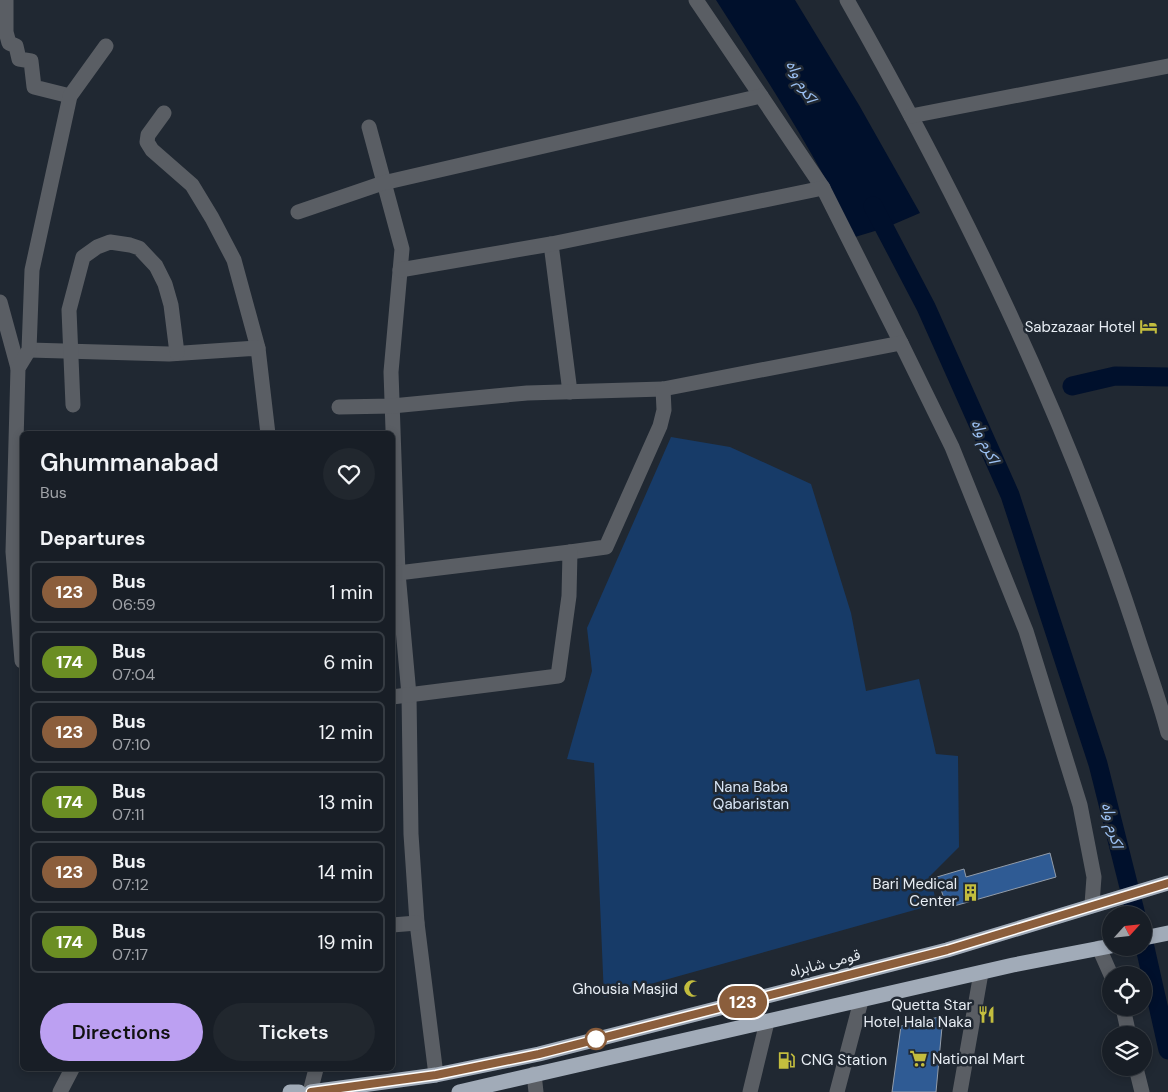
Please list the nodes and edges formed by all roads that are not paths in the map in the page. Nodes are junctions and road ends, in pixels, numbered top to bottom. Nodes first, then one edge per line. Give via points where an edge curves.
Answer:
1 (6, 0) edge
2 (696, 0) edge
3 (847, 0) edge
4 (106, 46) dead end
5 (1168, 66) edge
6 (70, 96) junction
7 (762, 96) junction
8 (164, 113) dead end
9 (911, 116) junction
10 (369, 127) dead end
11 (383, 183) junction
12 (823, 188) junction
13 (298, 212) dead end
14 (550, 244) junction
15 (400, 270) junction
16 (0, 302) edge
17 (901, 343) junction
18 (258, 348) junction
19 (29, 350) junction
20 (71, 352) junction
21 (177, 354) junction
22 (18, 368) junction
23 (663, 389) junction
24 (570, 392) junction
25 (73, 405) dead end
26 (392, 406) junction
27 (339, 407) dead end
28 (268, 431) edge
29 (393, 431) edge
30 (395, 490) edge
31 (18, 551) edge
32 (570, 552) junction
33 (398, 573) junction
34 (20, 606) edge
35 (409, 695) junction
36 (395, 697) edge
37 (1168, 733) edge
38 (1168, 883) edge
39 (1092, 904) junction
40 (417, 923) junction
41 (395, 925) edge
42 (1168, 933) edge
43 (1152, 936) edge
44 (1102, 948) edge
45 (981, 974) junction
46 (825, 981) junction
47 (862, 1001) junction
48 (832, 1007) junction
49 (767, 1022) junction
50 (60, 1071) edge
51 (71, 1071) edge
52 (315, 1071) edge
53 (534, 1074) junction
54 (436, 1075) junction
55 (1138, 1076) edge
56 (60, 1092) edge
57 (290, 1092) edge
58 (299, 1092) edge
59 (310, 1092) edge
60 (459, 1092) edge
61 (536, 1092) edge
62 (750, 1092) edge
63 (837, 1092) edge
64 (960, 1092) edge
65 (1142, 1092) edge

1 - 6 street via 9,43 16,46 19,60 31,61 34,87
2 - 7 street
3 - 9 street
4 - 6 street
5 - 9 street
6 - 19 street via 32,270
7 - 11 street
7 - 12 street
8 - 18 street via 148,135 147,142 192,185 212,218 234,260
9 - 37 street via 1027,348 1062,431 1117,576
10 - 11 street
11 - 13 street
11 - 15 street via 402,249
12 - 14 street
12 - 17 street
14 - 15 street
14 - 24 street
15 - 26 street
16 - 22 street
17 - 23 street
17 - 39 street via 952,447 1026,631 1080,805 1094,877
18 - 21 street
18 - 28 street
19 - 20 street
19 - 22 street
20 - 21 street
20 - 21 street via 69,310 83,257 110,242 139,248 156,266 165,284
20 - 25 street
22 - 31 street
23 - 24 street
23 - 32 street via 664,410 660,426 606,547
24 - 26 street
26 - 27 street
26 - 29 street
30 - 33 street
31 - 34 street
32 - 33 street
32 - 35 street via 569,596 558,676
33 - 35 street
35 - 36 street
35 - 40 street via 411,834
38 - 39 highway, قومی شاہراہ
39 - 46 highway, قومی شاہراہ via 947,950
40 - 41 street
40 - 54 street
42 - 43 highway
44 - 45 highway
45 - 47 highway
45 - 64 street
46 - 48 highway
46 - 54 highway, قومی شاہراہ via 539,1054
47 - 48 highway
47 - 63 street
48 - 49 highway
49 - 53 highway
49 - 62 street
50 - 56 street
51 - 56 street
52 - 59 street
53 - 60 highway
53 - 61 street
54 - 59 highway, قومی شاہراہ
55 - 65 street
57 - 58 highway

